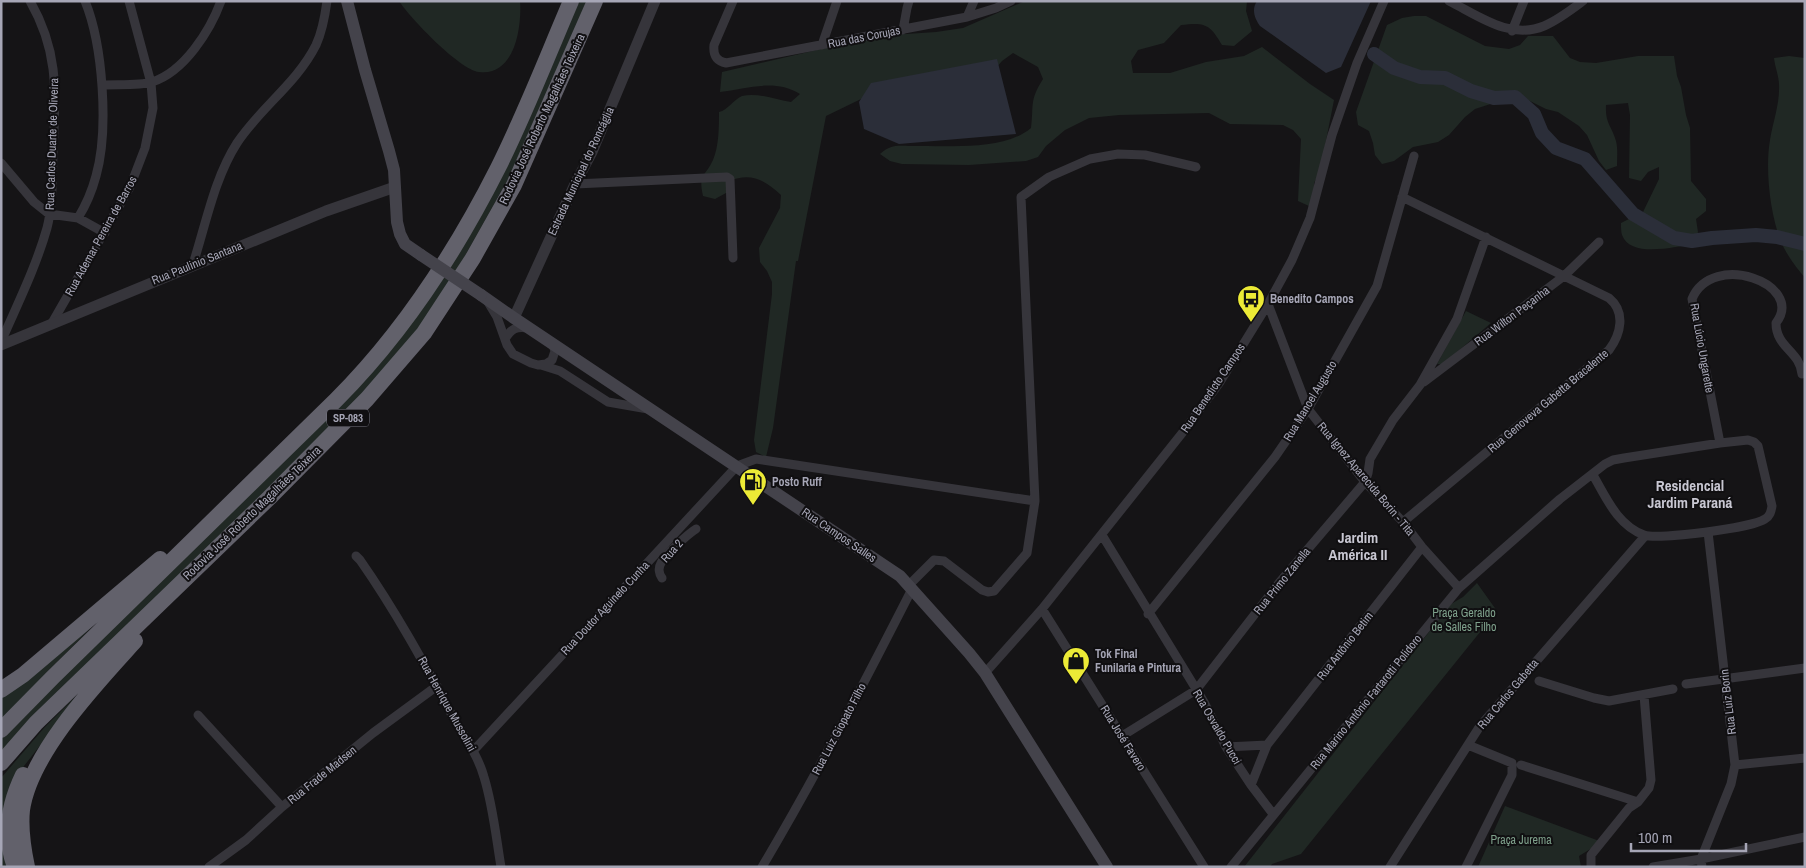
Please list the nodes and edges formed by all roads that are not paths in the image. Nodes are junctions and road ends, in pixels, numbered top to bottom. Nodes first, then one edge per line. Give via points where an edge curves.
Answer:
1 (30, 1) edge
2 (85, 1) edge
3 (129, 1) edge
4 (221, 1) edge
5 (327, 1) edge
6 (347, 1) edge
7 (571, 1) edge
8 (595, 1) edge
9 (655, 1) edge
10 (733, 1) edge
11 (837, 1) edge
12 (909, 1) edge
13 (974, 1) edge
14 (1011, 1) edge
15 (1384, 1) edge
16 (1449, 1) edge
17 (1524, 1) edge
18 (1583, 1) edge
19 (967, 17) junction
20 (903, 30) junction
21 (1512, 31) junction
22 (822, 45) junction
23 (151, 83) junction
24 (102, 85) junction
25 (1414, 156) dead end
26 (1, 163) edge
27 (1196, 167) dead end
28 (575, 184) junction
29 (395, 187) junction
30 (1402, 197) junction
31 (49, 214) junction
32 (78, 218) junction
33 (104, 233) junction
34 (1486, 237) junction
35 (1599, 242) dead end
36 (733, 258) dead end
37 (193, 264) junction
38 (1564, 276) junction
39 (482, 295) junction
40 (1268, 304) junction
41 (514, 318) junction
42 (52, 323) junction
43 (529, 328) junction
44 (504, 339) junction
45 (1, 343) edge
46 (554, 344) junction
47 (541, 365) junction
48 (1802, 374) dead end
49 (1420, 385) junction
50 (651, 409) junction
51 (1308, 409) junction
52 (1720, 442) junction
53 (737, 466) junction
54 (1593, 475) junction
55 (1365, 482) junction
56 (251, 485) junction
57 (268, 498) junction
58 (1035, 501) junction
59 (1404, 522) junction
60 (696, 529) dead end
61 (1708, 532) junction
62 (1102, 535) junction
63 (1645, 536) junction
64 (1422, 547) junction
65 (356, 556) dead end
66 (662, 578) dead end
67 (910, 587) junction
68 (1460, 588) junction
69 (1042, 610) junction
70 (1148, 614) junction
71 (1805, 668) edge
72 (985, 673) junction
73 (1725, 679) junction
74 (1539, 682) dead end
75 (1686, 684) dead end
76 (437, 686) junction
77 (1673, 689) dead end
78 (1, 690) edge
79 (1196, 690) junction
80 (1644, 695) junction
81 (78, 705) junction
82 (198, 715) dead end
83 (1, 730) edge
84 (1122, 736) junction
85 (1267, 745) junction
86 (1468, 745) junction
87 (1226, 747) junction
88 (474, 750) junction
89 (1805, 758) edge
90 (1, 763) edge
91 (1517, 764) junction
92 (1735, 765) junction
93 (1251, 785) junction
94 (1638, 802) junction
95 (282, 807) junction
96 (1273, 814) junction
97 (1805, 837) edge
98 (1702, 863) edge
99 (15, 867) edge
100 (27, 867) edge
101 (209, 867) edge
102 (501, 867) edge
103 (762, 867) edge
104 (1107, 867) edge
105 (1204, 867) edge
106 (1231, 867) edge
107 (1390, 867) edge
108 (1466, 867) edge
109 (1591, 867) edge
110 (1653, 867) edge

1 - 31 street, Rua Carlos Duarte de Oliveira via 48,40 56,84
2 - 24 street via 98,41
3 - 23 street, Rua Ademar Pereira de Barros
4 - 23 street via 205,34 185,59 169,75
5 - 37 street via 322,28 309,58 250,126 227,159
6 - 29 main road, Rua Campos Salles via 390,152
7 - 56 highway, Rodovia José Roberto Magalhães Teixeira / SP-083 via 498,167 431,284 368,366
8 - 57 highway, Rodovia José Roberto Magalhães Teixeira / SP-083 via 514,185 452,291 424,333 387,377
9 - 28 street, Estrada Municipal do Roncáglia via 592,152
10 - 22 street, Rua das Corujas via 714,45 716,58 721,62
11 - 22 street
12 - 20 street
13 - 19 street
14 - 19 street, Rua das Corujas
15 - 40 street, Rua Benedicto Campos via 1357,63 1332,135 1310,218
16 - 21 street
17 - 21 street
18 - 21 street via 1544,26
19 - 20 street, Rua das Corujas
20 - 22 street, Rua das Corujas
23 - 24 street
23 - 33 street, Rua Ademar Pereira de Barros via 153,108 145,148 130,187
24 - 32 street via 100,157 92,188
25 - 30 street, Rua Manoel Augusto
26 - 31 street via 34,202
27 - 58 street via 1145,155 1118,154 1090,159 1049,177 1021,197
28 - 36 street via 727,177 730,179
28 - 41 street, Estrada Municipal do Roncáglia
29 - 37 street, Rua Paulinio Santana
29 - 39 main road, Rua Campos Salles, bridge via 397,222 405,244
30 - 34 street, Rua Genoveva Gabetta Bracalente
30 - 51 street, Rua Manoel Augusto via 1377,286
31 - 32 street
31 - 45 street, Rua Carlos Duarte de Oliveira via 42,243
32 - 33 street
33 - 42 street, Rua Ademar Pereira de Barros
34 - 38 street, Rua Genoveva Gabetta Bracalente
34 - 49 street, Rua Primo Zanella via 1458,319
35 - 38 street, Rua Wilton Peçanha
37 - 42 street, Rua Paulinio Santana
38 - 49 street, Rua Wilton Peçanha
38 - 59 street, Rua Genoveva Gabetta Bracalente via 1616,304 1620,323 1615,342
39 - 41 main road, Rua Campos Salles
39 - 44 street via 497,317
40 - 51 street, Rua Ignez Aparecida Borin - Tita
40 - 62 street, Rua Benedicto Campos via 1220,382
41 - 43 main road, Rua Campos Salles
41 - 44 street, Estrada Municipal do Roncáglia
42 - 45 street, Rua Paulinio Santana
43 - 44 street via 514,329
43 - 46 main road, Rua Campos Salles
44 - 47 street via 513,354
46 - 47 street via 552,360
46 - 50 main road, Rua Campos Salles
47 - 50 street via 560,371 608,402
48 - 52 street, Rua Lúcio Ungarette via 1802,367 1778,336 1776,323 1783,316 1784,307 1777,289 1766,281 1736,275 1726,274 1706,281 1692,299
49 - 55 street, Rua Primo Zanella via 1370,459
50 - 53 main road, Rua Campos Salles
51 - 55 street, Rua Ignez Aparecida Borin - Tita
51 - 70 street, Rua Manoel Augusto via 1275,457
52 - 54 street, Rua Marino Antônio Fartarotti Polidoro via 1613,460
52 - 61 street, Rua Marino Antônio Fartarotti Polidoro via 1748,440 1758,446 1772,506 1769,516 1763,521
53 - 58 street via 756,459
53 - 67 main road, Rua Campos Salles via 900,576
53 - 88 street, Rua Doutor Aguinelo Cunha
54 - 63 street via 1615,513
54 - 68 street, Rua Marino Antônio Fartarotti Polidoro via 1560,499
55 - 59 street, Rua Ignez Aparecida Borin - Tita
55 - 79 street, Rua Primo Zanella via 1279,583
56 - 78 highway
56 - 83 highway, Rodovia José Roberto Magalhães Teixeira / SP-083
57 - 81 highway
57 - 90 highway, Rodovia José Roberto Magalhães Teixeira / SP-083 via 36,723
58 - 67 street, Rua Luiz Giopato Filho via 1027,553 994,591 982,590 944,560 938,559
59 - 64 street, Rua Ignez Aparecida Borin - Tita
60 - 66 street, Rua 2 via 660,564
61 - 63 street
61 - 73 street, Rua Luiz Borin
62 - 69 street, Rua Benedicto Campos
62 - 70 street, Rua Osvaldo Pucci
63 - 86 street, Rua Carlos Gabetta via 1480,726
64 - 68 street, Rua Ignez Aparecida Borin - Tita
64 - 85 street, Rua Antônio Betim
65 - 76 street, Rua Henrique Mussolini via 388,599
67 - 72 main road, Rua Campos Salles
67 - 103 street, Rua Luiz Giopato Filho via 853,705
68 - 96 street, Rua Marino Antônio Fartarotti Polidoro
69 - 72 street, Rua Benedicto Campos
69 - 84 street, Rua José Favero
70 - 79 street, Rua Osvaldo Pucci
71 - 73 street
72 - 104 main road, Rua Campos Salles
73 - 75 street
73 - 92 street, Rua Luiz Borin
74 - 80 street via 1609,701
76 - 88 street, Rua Henrique Mussolini
76 - 95 street, Rua Frade Madsen
77 - 80 street
79 - 84 street, Rua Primo Zanella
79 - 87 street, Rua Osvaldo Pucci
80 - 94 street via 1651,780
81 - 99 highway via 32,762 16,790 11,804 9,831
81 - 100 highway via 30,783 22,823
82 - 95 street
84 - 105 street, Rua José Favero
85 - 87 street
85 - 93 street, Rua Antônio Betim
86 - 91 street
86 - 107 street, Rua Carlos Gabetta
87 - 93 street, Rua Osvaldo Pucci
88 - 102 street, Rua Henrique Mussolini via 484,777
89 - 92 street
91 - 94 street
91 - 108 street
92 - 98 street, Rua Luiz Borin
93 - 96 street, Rua Osvaldo Pucci
94 - 109 street via 1629,808 1591,855
95 - 101 street, Rua Frade Madsen via 246,840
96 - 106 street, Rua Marino Antônio Fartarotti Polidoro
97 - 98 street
98 - 110 street

